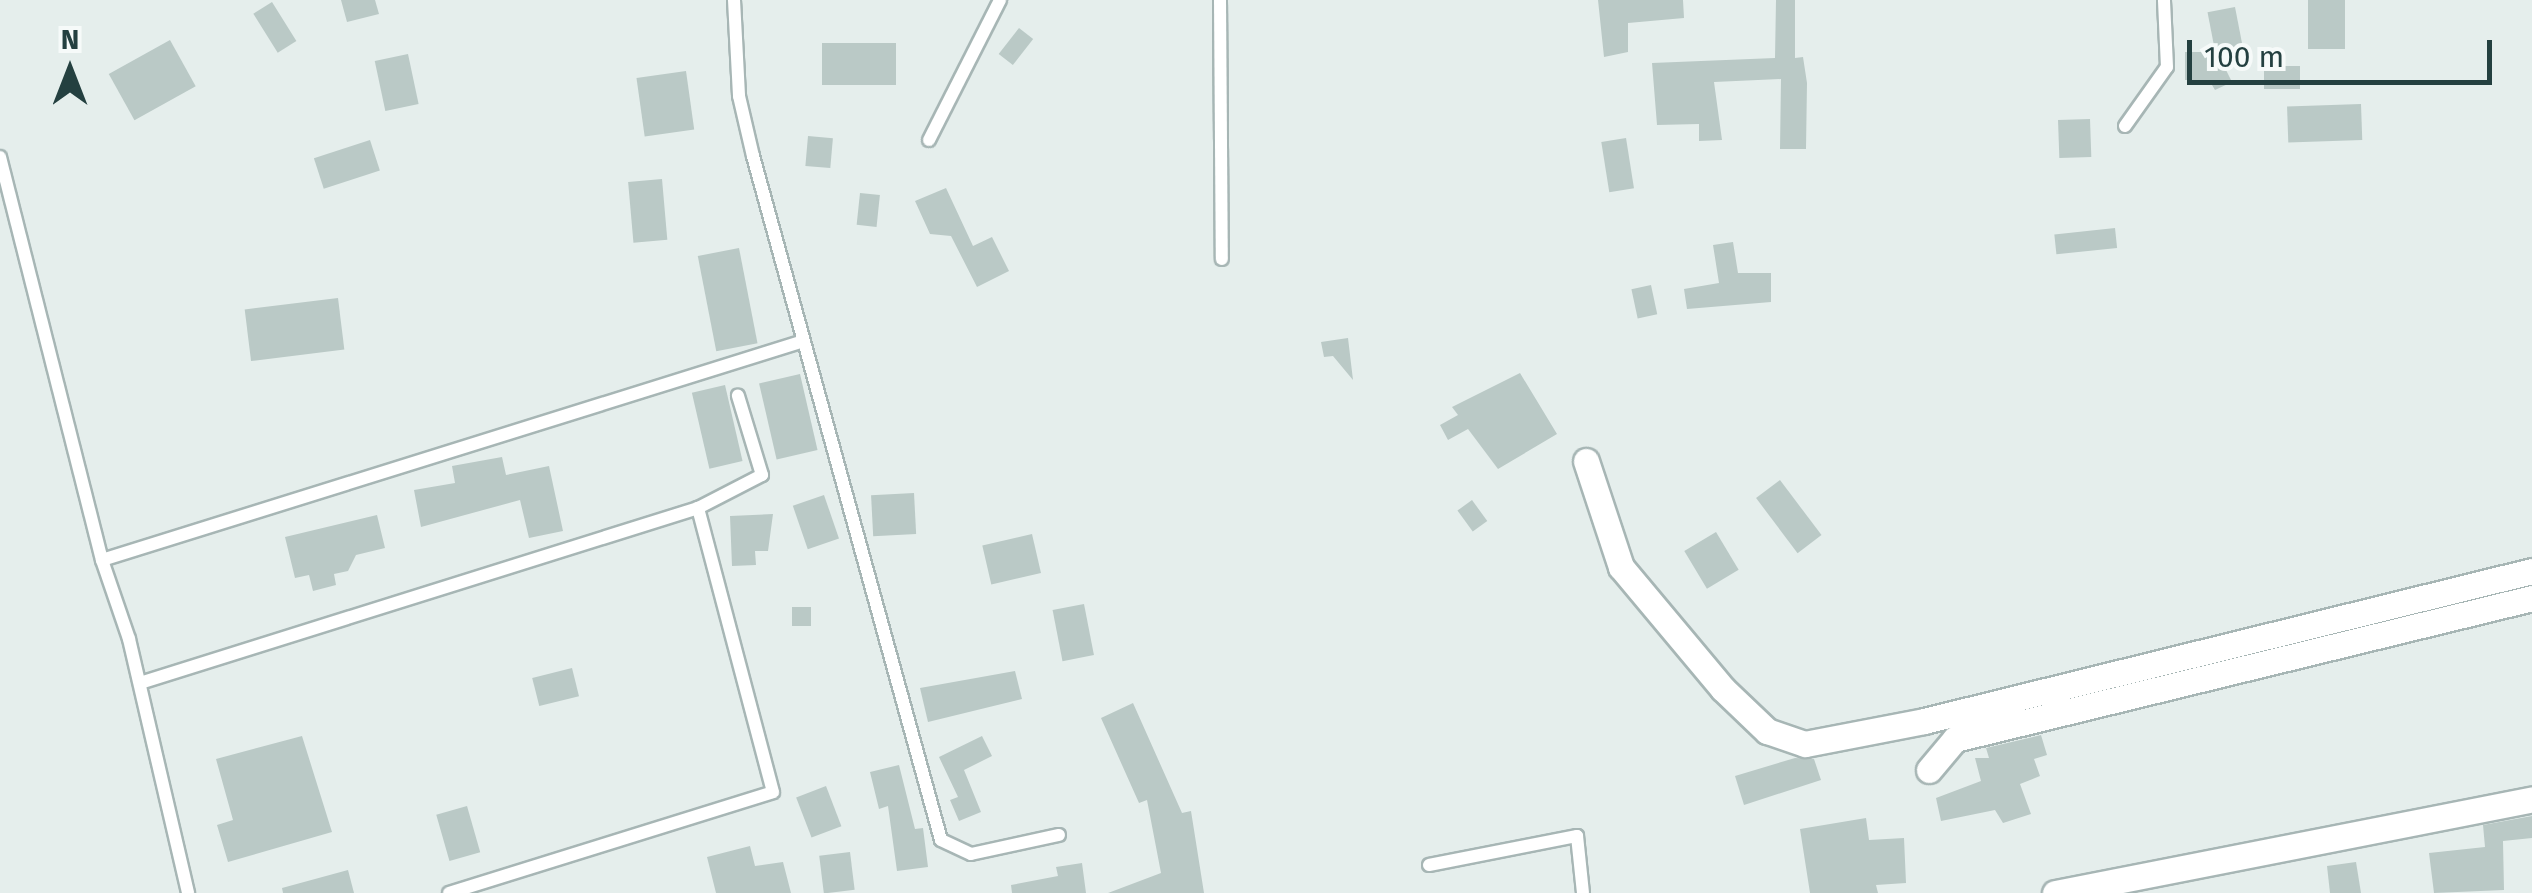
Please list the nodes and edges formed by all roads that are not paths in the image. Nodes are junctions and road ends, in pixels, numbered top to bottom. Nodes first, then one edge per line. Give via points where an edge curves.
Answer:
1 (734, 0) edge
2 (1000, 0) edge
3 (1220, 0) edge
4 (2164, 0) edge
5 (2125, 126) dead end
6 (929, 140) dead end
7 (0, 157) edge
8 (1222, 260) dead end
9 (804, 341) junction
10 (738, 396) dead end
11 (1586, 461) dead end
12 (698, 508) junction
13 (102, 560) junction
14 (2532, 571) edge
15 (2532, 598) edge
16 (140, 683) junction
17 (1929, 770) dead end
18 (2532, 798) edge
19 (1060, 835) dead end
20 (1430, 865) dead end
21 (188, 893) edge
22 (448, 893) edge
23 (1583, 893) edge
24 (2054, 893) edge

1 - 9 lane via 739,96
2 - 6 lane
3 - 8 lane
4 - 5 lane via 2167,67
7 - 13 lane
9 - 13 lane
9 - 19 lane via 940,840 972,854
10 - 12 lane via 762,475
11 - 14 street via 1621,566 1722,690 1767,731 1805,744 1924,721
12 - 16 lane
12 - 22 lane via 772,792
13 - 16 lane
15 - 17 street via 1954,739
16 - 21 lane
18 - 24 street
20 - 23 lane via 1577,836

